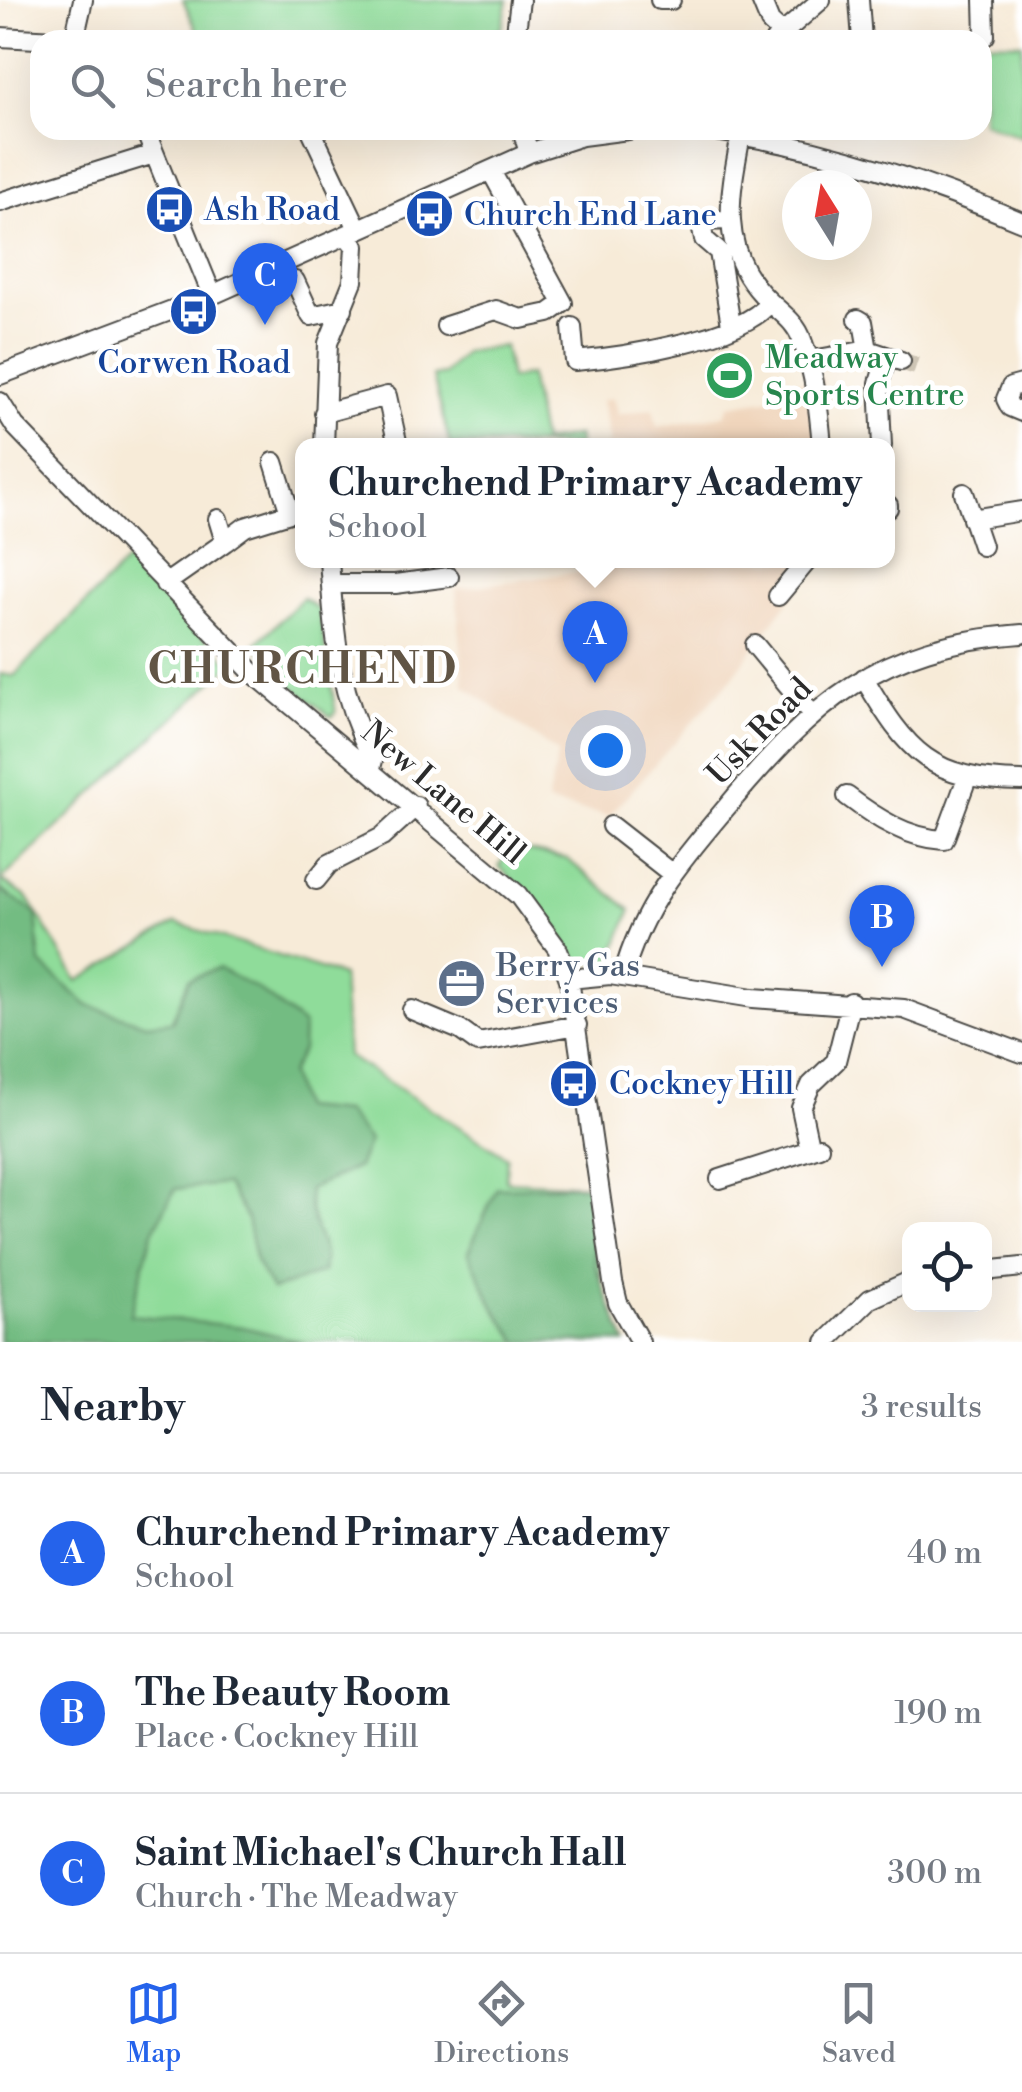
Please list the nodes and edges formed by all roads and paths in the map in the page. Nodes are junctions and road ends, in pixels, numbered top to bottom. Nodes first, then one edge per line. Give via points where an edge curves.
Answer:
1 (83, 0) edge
2 (520, 0) edge
3 (660, 0) edge
4 (672, 0) edge
5 (760, 0) edge
6 (821, 0) edge
7 (859, 0) edge
8 (984, 0) edge
9 (76, 30) edge
10 (516, 30) edge
11 (775, 30) edge
12 (785, 30) edge
13 (861, 30) edge
14 (985, 30) edge
15 (0, 36) edge
16 (30, 38) edge
17 (148, 140) edge
18 (315, 140) edge
19 (525, 140) edge
20 (570, 140) edge
21 (743, 140) edge
22 (773, 140) edge
23 (529, 153) junction
24 (154, 154) junction
25 (491, 171) junction
26 (0, 202) edge
27 (728, 220) junction
28 (1022, 222) edge
29 (352, 232) junction
30 (296, 280) dead end
31 (212, 295) junction
32 (769, 302) junction
33 (343, 309) junction
34 (858, 319) dead end
35 (731, 325) junction
36 (446, 326) dead end
37 (572, 327) dead end
38 (868, 350) junction
39 (807, 361) junction
40 (0, 375) edge
41 (1022, 384) edge
42 (0, 402) edge
43 (324, 412) junction
44 (1022, 412) edge
45 (324, 438) edge
46 (396, 438) edge
47 (821, 438) edge
48 (882, 438) edge
49 (274, 462) dead end
50 (964, 493) dead end
51 (1022, 511) edge
52 (972, 518) junction
53 (218, 519) dead end
54 (225, 542) junction
55 (982, 546) dead end
56 (330, 568) edge
57 (801, 568) edge
58 (450, 578) dead end
59 (165, 584) junction
60 (331, 584) junction
61 (778, 596) dead end
62 (1022, 634) edge
63 (755, 646) dead end
64 (864, 678) junction
65 (348, 712) junction
66 (811, 713) junction
67 (326, 732) junction
68 (371, 768) junction
69 (967, 778) junction
70 (1022, 780) edge
71 (846, 796) dead end
72 (416, 806) junction
73 (611, 826) dead end
74 (671, 873) junction
75 (316, 880) dead end
76 (623, 976) junction
77 (569, 979) junction
78 (851, 1002) junction
79 (412, 1010) dead end
80 (576, 1025) junction
81 (1022, 1052) edge
82 (720, 1179) dead end
83 (1022, 1267) edge
84 (992, 1270) edge
85 (902, 1285) edge
86 (640, 1342) edge
87 (826, 1342) edge

1 - 9 street
2 - 10 street
3 - 4 street
5 - 11 street
6 - 12 street
7 - 13 street
8 - 14 street
15 - 16 street
17 - 24 street
18 - 29 street
19 - 23 street
20 - 23 street
21 - 27 street
22 - 28 street via 949,191
23 - 25 street
24 - 26 street
24 - 31 street
25 - 29 street
25 - 36 street via 562,303 521,319 496,310
27 - 32 street via 748,280
27 - 35 street via 700,220 704,239 718,252
29 - 31 street
29 - 33 street via 354,265
30 - 33 street via 310,316
31 - 40 street
32 - 35 street via 759,317
32 - 39 street via 795,327
33 - 43 street via 328,343
34 - 38 street
35 - 37 street via 675,345 575,361
38 - 39 street
38 - 48 street via 894,359 879,382
39 - 47 street
41 - 44 street via 1011,387 1006,399
42 - 59 street, New Lane Hill via 15,426
43 - 45 street
43 - 46 street via 387,396
49 - 54 street via 290,513 245,527
50 - 52 street
51 - 52 street
52 - 55 street
53 - 54 street
54 - 59 street
56 - 60 street
57 - 61 street
58 - 60 street
59 - 67 street, New Lane Hill via 252,672
60 - 65 street
62 - 64 street, Usk Road via 930,648
63 - 66 street
64 - 66 street, Usk Road
64 - 69 street via 890,725 921,756
65 - 67 street
65 - 68 street
66 - 74 street, Usk Road
67 - 68 street, New Lane Hill
68 - 72 street, New Lane Hill
69 - 70 street
69 - 71 street via 944,840 915,847 903,828
72 - 75 street via 382,837 328,864
72 - 77 street, New Lane Hill via 518,895 558,948
73 - 74 street
74 - 76 street, Usk Road via 643,914
76 - 77 street
76 - 78 street via 753,998
77 - 80 street, New Lane Hill
78 - 81 street via 904,1009
78 - 82 street via 836,1061 810,1085 801,1108 815,1148
79 - 80 street via 478,1043
80 - 86 street, New Lane Hill via 613,1282
83 - 84 street
85 - 87 street via 870,1299

